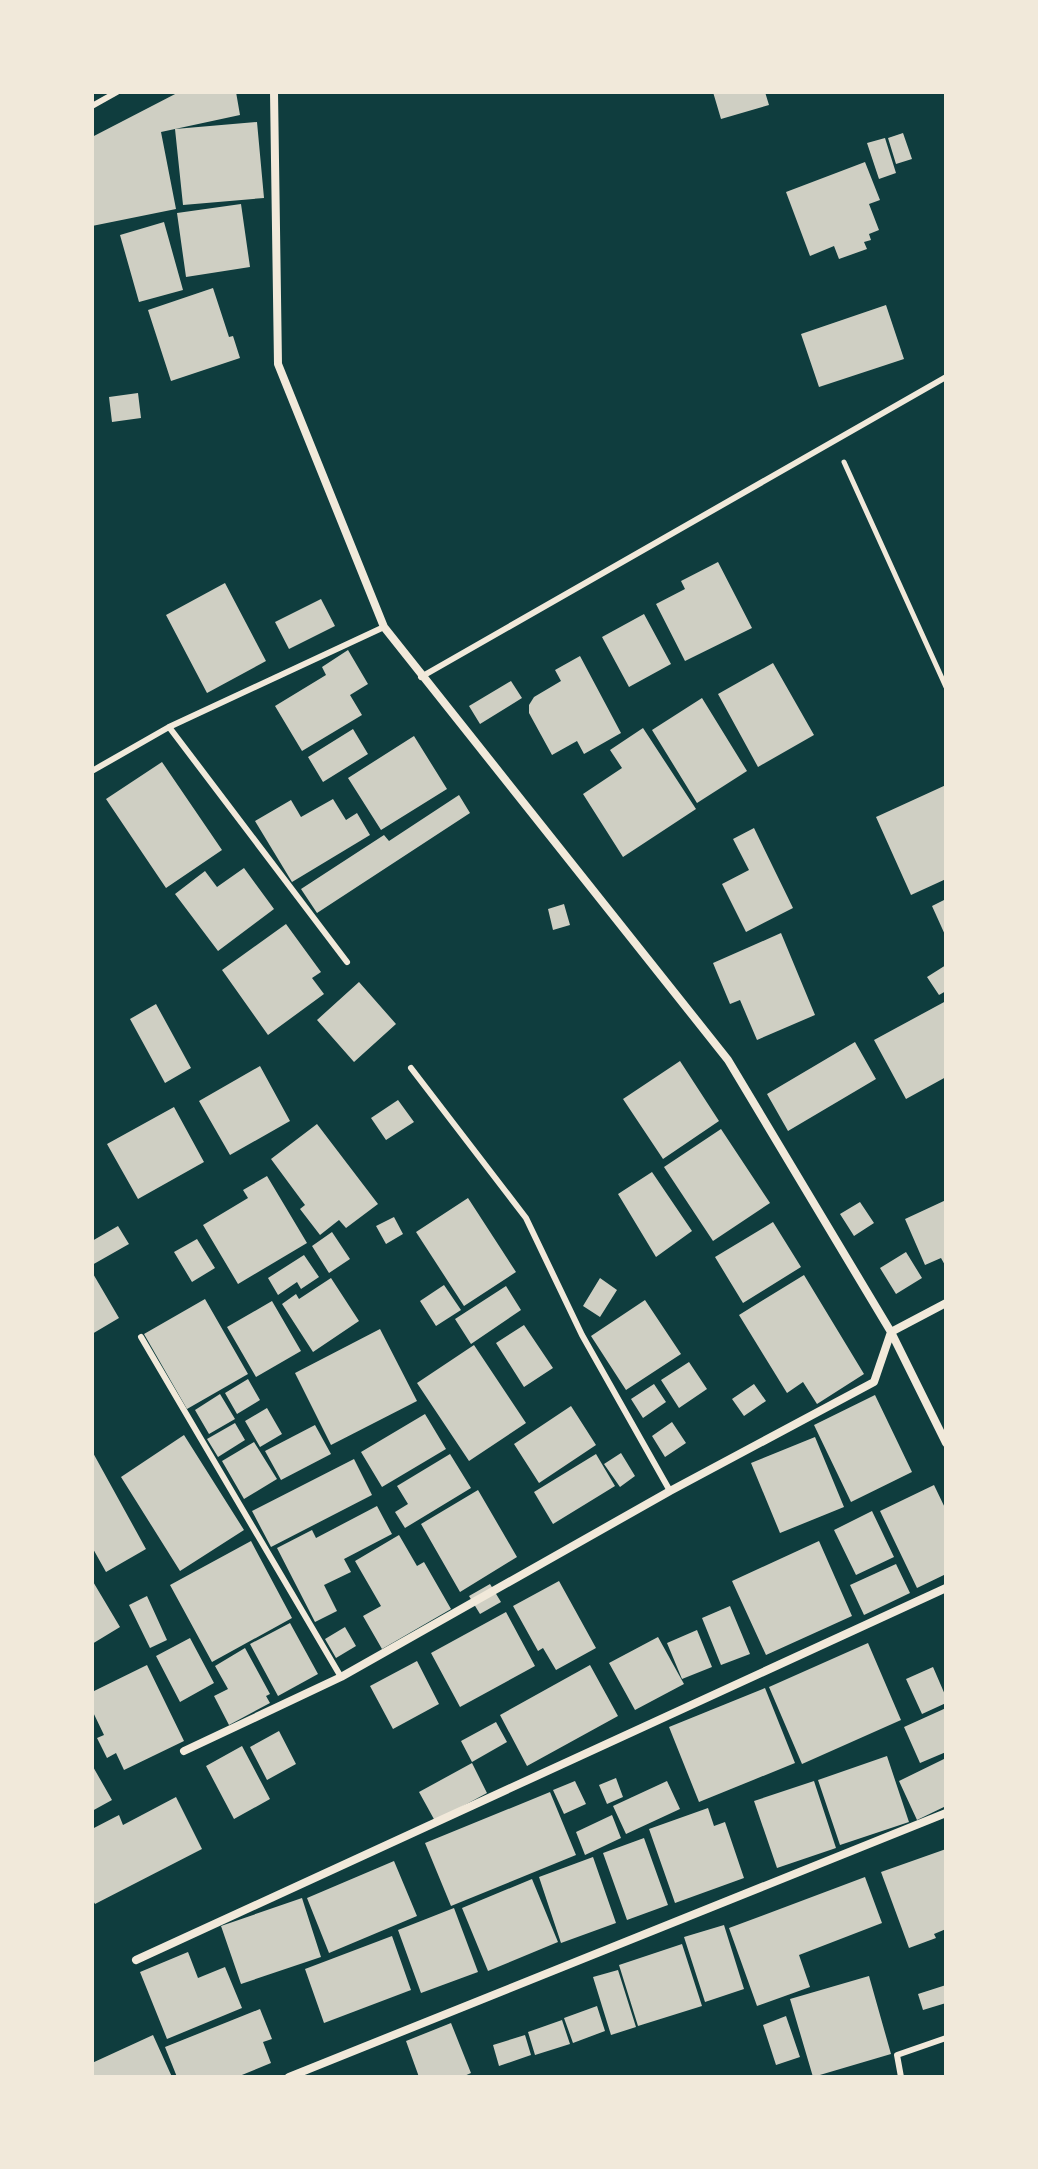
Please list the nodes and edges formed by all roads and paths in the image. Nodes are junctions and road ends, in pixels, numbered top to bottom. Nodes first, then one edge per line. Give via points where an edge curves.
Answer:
1 (117, 92) edge
2 (274, 92) edge
3 (92, 106) edge
4 (946, 377) edge
5 (834, 441) junction
6 (384, 627) junction
7 (421, 677) junction
8 (946, 687) edge
9 (169, 727) junction
10 (92, 771) edge
11 (347, 962) dead end
12 (411, 1068) dead end
13 (946, 1303) edge
14 (891, 1332) junction
15 (141, 1337) dead end
16 (946, 1443) edge
17 (670, 1491) junction
18 (946, 1588) edge
19 (341, 1677) junction
20 (184, 1751) dead end
21 (946, 1813) edge
22 (136, 1960) dead end
23 (946, 2038) edge
24 (289, 2077) edge
25 (901, 2077) edge

1 - 3 lane
2 - 6 street via 278,364
4 - 5 lane
5 - 7 lane
5 - 8 path
6 - 7 street
6 - 9 lane
7 - 14 street via 728,1060
9 - 10 lane
9 - 11 lane
12 - 17 lane via 526,1218 582,1335
13 - 14 street
14 - 16 street
14 - 17 street via 874,1382
15 - 19 lane
17 - 19 street
18 - 22 street
19 - 20 street
21 - 24 street
23 - 25 lane via 897,2055

